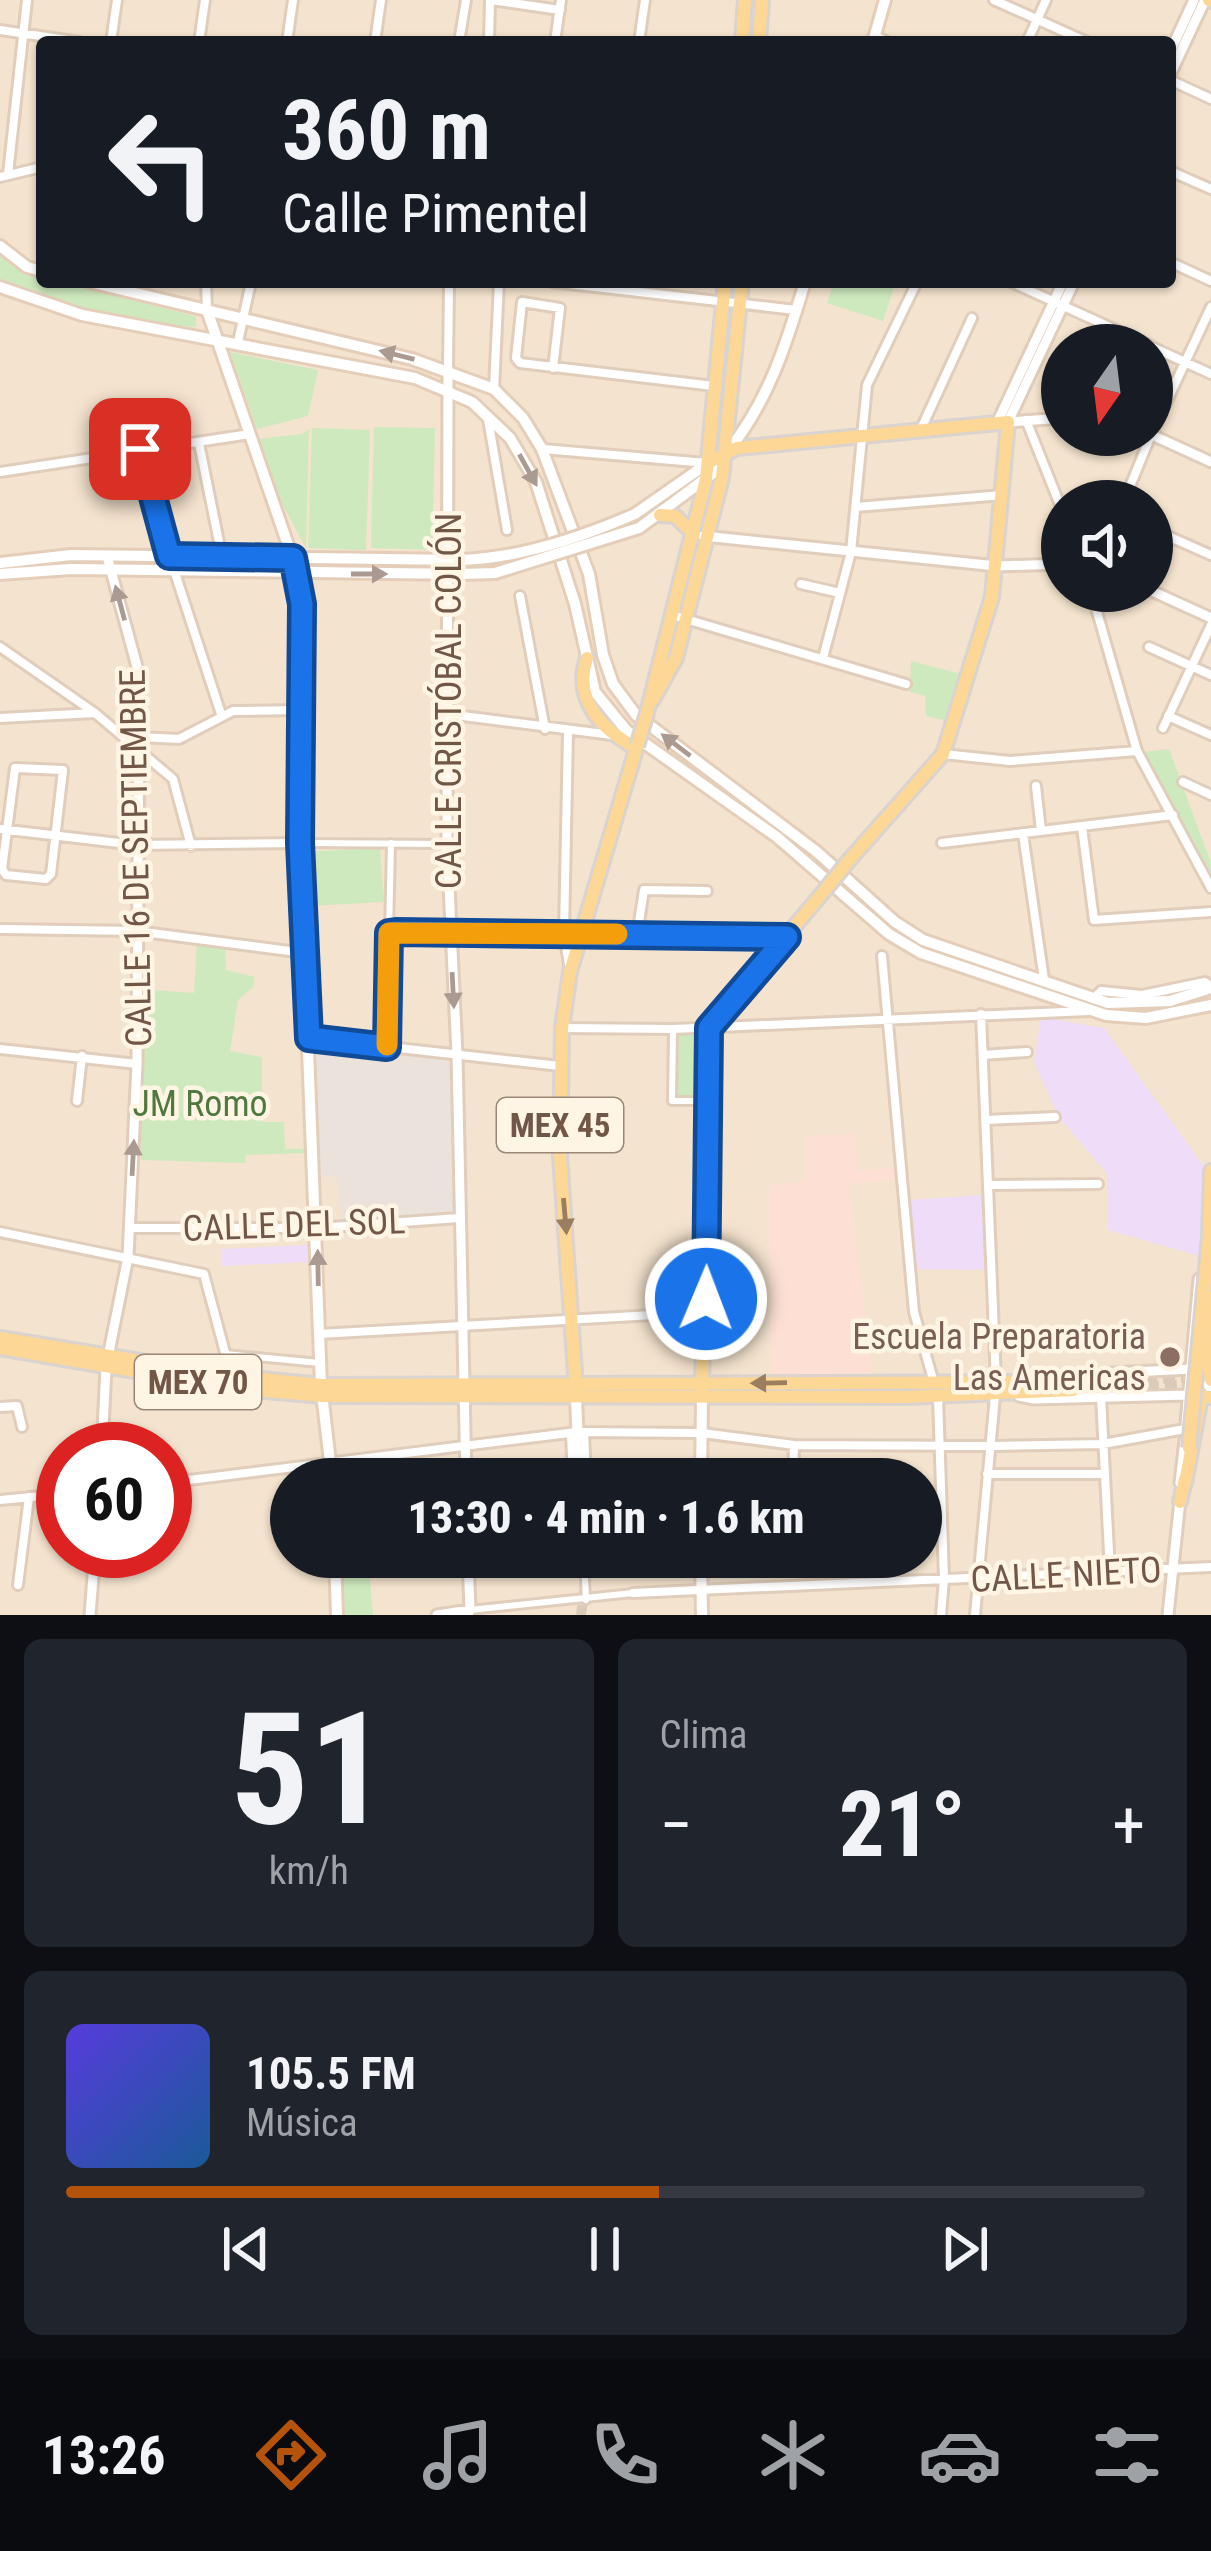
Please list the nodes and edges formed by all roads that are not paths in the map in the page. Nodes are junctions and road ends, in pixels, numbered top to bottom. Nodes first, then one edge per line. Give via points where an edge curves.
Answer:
1 (27, 0) edge
2 (117, 0) edge
3 (205, 0) edge
4 (293, 0) edge
5 (381, 0) edge
6 (466, 0) edge
7 (490, 0) edge
8 (645, 0) edge
9 (745, 0) edge
10 (759, 0) edge
11 (885, 0) edge
12 (994, 0) edge
13 (1046, 0) edge
14 (1194, 0) edge
15 (1208, 0) edge
16 (560, 5) edge
17 (1037, 20) junction
18 (0, 30) edge
19 (24, 34) junction
20 (38, 36) edge
21 (112, 36) edge
22 (200, 36) edge
23 (288, 36) edge
24 (376, 36) edge
25 (460, 36) edge
26 (489, 36) edge
27 (556, 36) edge
28 (639, 36) edge
29 (742, 36) edge
30 (759, 36) edge
31 (875, 36) edge
32 (1030, 36) edge
33 (1073, 36) edge
34 (1176, 39) edge
35 (1176, 66) edge
36 (1176, 81) edge
37 (1211, 99) edge
38 (36, 168) edge
39 (1176, 174) edge
40 (4, 176) edge
41 (1211, 189) edge
42 (0, 246) edge
43 (1176, 265) edge
44 (36, 269) edge
45 (1211, 281) edge
46 (0, 287) edge
47 (114, 288) edge
48 (206, 288) edge
49 (250, 288) edge
50 (448, 288) edge
51 (499, 288) edge
52 (623, 288) edge
53 (724, 288) edge
54 (741, 288) edge
55 (803, 288) edge
56 (914, 288) edge
57 (1024, 288) edge
58 (1062, 288) edge
59 (1070, 288) edge
60 (723, 302) junction
61 (740, 303) junction
62 (1058, 304) junction
63 (1211, 307) edge
64 (207, 310) junction
65 (796, 310) junction
66 (972, 318) dead end
67 (244, 320) junction
68 (1102, 324) edge
69 (217, 338) junction
70 (238, 342) junction
71 (1173, 356) edge
72 (1186, 362) junction
73 (553, 368) junction
74 (448, 369) junction
75 (1211, 374) edge
76 (1026, 385) junction
77 (714, 386) junction
78 (447, 389) junction
79 (494, 389) junction
80 (1173, 390) edge
81 (487, 413) junction
82 (1041, 420) edge
83 (1026, 421) junction
84 (1003, 422) junction
85 (921, 430) junction
86 (250, 434) junction
87 (863, 436) junction
88 (199, 442) junction
89 (1173, 444) edge
90 (140, 449) junction
91 (542, 449) junction
92 (726, 458) junction
93 (1211, 462) edge
94 (708, 464) junction
95 (0, 472) edge
96 (706, 479) junction
97 (1050, 480) edge
98 (1003, 495) junction
99 (856, 507) junction
100 (660, 515) junction
101 (507, 530) dead end
102 (702, 536) junction
103 (1173, 539) edge
104 (851, 552) junction
105 (169, 556) junction
106 (1211, 556) edge
107 (222, 557) junction
108 (293, 558) junction
109 (446, 560) junction
110 (0, 562) edge
111 (109, 562) junction
112 (1041, 564) edge
113 (998, 566) junction
114 (174, 570) junction
115 (0, 574) edge
116 (298, 574) junction
117 (446, 574) junction
118 (800, 584) dead end
119 (840, 593) junction
120 (520, 596) dead end
121 (1173, 602) edge
122 (1097, 612) edge
123 (672, 615) junction
124 (687, 620) junction
125 (1211, 621) edge
126 (1149, 646) dead end
127 (0, 647) edge
128 (587, 658) junction
129 (823, 658) junction
130 (1192, 666) junction
131 (1211, 675) edge
132 (906, 684) dead end
133 (298, 710) junction
134 (647, 710) junction
135 (95, 712) junction
136 (446, 714) junction
137 (221, 715) junction
138 (1168, 716) junction
139 (0, 718) edge
140 (1163, 728) dead end
141 (545, 729) junction
142 (568, 733) junction
143 (613, 735) junction
144 (1211, 735) edge
145 (139, 743) junction
146 (636, 747) junction
147 (1137, 751) junction
148 (943, 754) junction
149 (1183, 782) dead end
150 (1036, 786) dead end
151 (1211, 795) edge
152 (1173, 815) junction
153 (1082, 827) junction
154 (3, 830) edge
155 (1041, 831) junction
156 (1023, 834) junction
157 (54, 837) junction
158 (300, 843) junction
159 (392, 843) junction
160 (942, 843) dead end
161 (447, 844) junction
162 (136, 845) junction
163 (191, 845) junction
164 (1211, 888) edge
165 (706, 891) dead end
166 (1211, 912) edge
167 (0, 928) edge
168 (136, 931) junction
169 (450, 932) junction
170 (389, 933) junction
171 (564, 934) junction
172 (583, 934) junction
173 (638, 934) junction
174 (787, 937) junction
175 (304, 952) junction
176 (882, 956) dead end
177 (570, 973) junction
178 (1044, 982) junction
179 (1211, 987) edge
180 (1092, 1005) junction
181 (1211, 1005) edge
182 (981, 1014) junction
183 (888, 1020) junction
184 (562, 1028) junction
185 (709, 1028) junction
186 (673, 1029) junction
187 (309, 1038) junction
188 (387, 1047) junction
189 (0, 1049) edge
190 (1028, 1052) dead end
191 (457, 1054) junction
192 (983, 1055) junction
193 (82, 1056) junction
194 (137, 1064) junction
195 (560, 1066) junction
196 (76, 1101) dead end
197 (708, 1101) junction
198 (1055, 1117) dead end
199 (986, 1120) junction
200 (1211, 1171) edge
201 (1098, 1184) dead end
202 (988, 1185) junction
203 (1208, 1202) edge
204 (459, 1218) junction
205 (129, 1228) junction
206 (317, 1228) junction
207 (0, 1232) edge
208 (1209, 1237) edge
209 (128, 1257) junction
210 (1211, 1298) edge
211 (706, 1312) junction
212 (573, 1319) junction
213 (464, 1325) junction
214 (319, 1334) junction
215 (0, 1338) edge
216 (0, 1348) edge
217 (225, 1354) junction
218 (286, 1361) junction
219 (107, 1362) junction
220 (320, 1363) junction
221 (1145, 1371) junction
222 (231, 1376) junction
223 (286, 1378) dead end
224 (1206, 1380) edge
225 (1073, 1386) tunnel mouth
226 (576, 1388) junction
227 (1013, 1389) junction
228 (322, 1390) junction
229 (462, 1390) junction
230 (996, 1390) junction
231 (702, 1391) junction
232 (936, 1391) junction
233 (1187, 1395) junction
234 (1146, 1396) junction
235 (1101, 1397) junction
236 (0, 1407) edge
237 (104, 1422) edge
238 (22, 1427) dead end
239 (577, 1432) junction
240 (1198, 1432) edge
241 (702, 1433) junction
242 (465, 1443) junction
243 (1102, 1444) junction
244 (794, 1445) junction
245 (990, 1445) junction
246 (941, 1446) junction
247 (571, 1457) dead end
248 (586, 1457) dead end
249 (331, 1458) edge
250 (353, 1458) edge
251 (465, 1458) edge
252 (578, 1458) edge
253 (701, 1458) edge
254 (794, 1458) edge
255 (941, 1458) edge
256 (270, 1469) edge
257 (987, 1474) junction
258 (1106, 1474) junction
259 (192, 1479) edge
260 (1185, 1483) junction
261 (36, 1496) edge
262 (29, 1497) junction
263 (0, 1500) edge
264 (1180, 1502) junction
265 (942, 1514) edge
266 (1211, 1568) edge
267 (1175, 1569) junction
268 (1110, 1572) junction
269 (92, 1578) edge
270 (336, 1578) edge
271 (469, 1578) edge
272 (585, 1578) edge
273 (700, 1578) edge
274 (944, 1579) junction
275 (979, 1580) junction
276 (18, 1585) dead end
277 (700, 1588) junction
278 (633, 1593) joint
279 (586, 1598) junction
280 (470, 1612) edge
281 (90, 1615) edge
282 (337, 1615) edge
283 (437, 1615) edge
284 (702, 1615) edge
285 (940, 1615) edge
286 (975, 1615) edge
287 (1168, 1615) edge

1 - 19 street
2 - 21 street
3 - 22 street
4 - 23 street
5 - 24 street
6 - 25 street
7 - 16 street
7 - 26 street
8 - 28 street
9 - 29 main road
10 - 30 main road
11 - 31 main road
12 - 17 street
13 - 17 street
14 - 34 street
15 - 35 street
16 - 27 street
17 - 32 street
17 - 33 street
18 - 19 street
19 - 20 street
19 - 40 street
36 - 37 street
38 - 40 street
39 - 41 street
42 - 44 main road
43 - 45 street
46 - 69 main road via 82,315
47 - 64 main road
48 - 64 street
49 - 67 street
50 - 74 street, CALLE CRISTÓBAL COLÓN
51 - 79 street
52 - 60 street
53 - 60 main road, MEX 45
54 - 61 main road, MEX 45
55 - 65 main road
56 - 87 street via 867,385
57 - 62 street
58 - 62 street
59 - 62 street
60 - 61 street
60 - 77 main road, MEX 45
61 - 65 street
61 - 92 main road, MEX 45
62 - 68 street
62 - 76 street
62 - 84 street
63 - 72 street
64 - 67 main road
64 - 69 main road
65 - 92 main road via 762,398
66 - 85 street
67 - 70 street
74 -> 67 main road
69 - 70 main road
69 - 86 main road
70 - 78 main road
71 - 72 street
72 - 75 street
72 - 80 street
73 - 73 street via 517,362 522,302 561,311
73 - 77 street
74 - 78 street, CALLE CRISTÓBAL COLÓN
74 - 79 main road
76 - 83 street
76 - 84 street
77 - 94 main road, MEX 45
78 - 81 main road
78 - 109 street, CALLE CRISTÓBAL COLÓN
79 - 91 main road
81 - 101 street
81 -> 128 main road via 536,482
82 - 83 street
83 - 84 street
83 - 97 street
84 - 85 main road
84 - 98 main road
85 - 87 main road
86 - 88 street
86 - 108 main road
87 - 92 main road
87 - 99 street
88 - 90 street
88 - 107 street
89 - 93 street
90 - 95 street
90 - 105 street
91 - 94 street
178 -> 91 main road via 923,940 895,922 636,715 613,684 590,574
92 - 94 main road
92 - 96 main road
92 - 102 main road, MEX 45
94 - 96 main road, MEX 45
94 - 109 main road, bridge via 635,514 494,559
96 - 100 main road
96 - 102 main road, MEX 45
98 - 99 street
98 - 113 main road
99 - 104 street
100 - 102 main road
100 - 117 main road, bridge via 496,573
102 - 104 street
102 - 123 main road, MEX 45
102 - 124 main road, MEX 45
103 - 106 street
104 - 113 street
104 - 119 street
105 - 107 main road
105 - 111 main road
107 - 108 main road
108 - 109 main road
108 - 116 main road
109 - 117 street, CALLE CRISTÓBAL COLÓN
110 - 111 main road via 71,555
111 - 114 main road
111 - 115 main road
145 -> 111 street, CALLE 16 DE SEPTIEMBRE via 140,674
112 - 113 street
113 - 148 main road
114 - 116 main road
114 - 137 street
116 -> 117 main road
116 - 133 main road
117 - 136 street, CALLE CRISTÓBAL COLÓN
118 - 119 street
119 - 129 street
120 - 141 street
121 - 125 street
122 - 147 street
123 - 124 street
123 - 134 main road, MEX 45
124 - 129 street
124 - 134 main road, MEX 45
125 - 130 street
126 - 130 street
127 - 135 street
128 - 143 main road via 584,694
128 - 180 main road via 595,692 626,730 777,837 889,934 921,953
129 - 132 street
130 - 131 street
130 - 138 street
133 - 137 street
133 - 158 main road
134 - 146 main road, MEX 45, bridge
135 - 139 street
135 - 145 street
136 - 141 street
136 - 161 street, CALLE CRISTÓBAL COLÓN
137 - 145 street via 179,739
138 - 140 street
138 - 144 street
141 - 142 street
142 - 143 street
142 - 171 street
143 - 146 main road
145 - 162 street, CALLE 16 DE SEPTIEMBRE
145 - 163 street via 173,779
146 - 172 main road, MEX 45
147 - 148 street via 1010,760
147 - 152 street
148 - 174 main road, bridge
149 - 151 street
150 - 155 street
152 - 153 street
152 - 164 street
153 - 155 street
153 - 166 street via 1094,920
154 - 157 street
154 - 157 street via 6,875 50,878
154 - 157 street via 15,768 61,769
155 - 156 street
156 - 160 street
156 - 178 street
157 - 162 street
158 - 159 street
158 - 163 street
158 - 175 main road
159 - 161 street
159 - 170 street
161 - 169 street, CALLE CRISTÓBAL COLÓN
162 - 163 street
162 - 168 street, CALLE 16 DE SEPTIEMBRE
165 - 173 street via 644,890
167 - 168 street
168 - 175 street
168 - 194 street, CALLE 16 DE SEPTIEMBRE
169 - 170 street
169 - 171 street
169 -> 191 street, CALLE CRISTÓBAL COLÓN
170 - 188 street
171 - 172 street
171 - 177 street
172 - 173 street
172 - 177 main road, MEX 45
173 - 174 street
174 - 185 main road
175 - 187 main road
176 - 183 street
177 - 184 main road, MEX 45
178 - 180 main road
179 - 180 main road via 1183,999
180 - 181 main road via 1146,1018
180 - 182 street
182 - 183 street
182 - 192 street
183 - 185 street
183 - 232 street via 914,1312
184 - 186 street
184 - 195 main road, MEX 45
185 - 186 street
185 - 197 main road
186 - 197 street via 672,1101
187 - 188 street
187 - 206 main road
188 - 191 street
189 - 193 street
190 - 192 street
191 - 195 street
191 - 204 street, CALLE CRISTÓBAL COLÓN
192 - 199 street
193 - 194 street
193 - 196 street
205 -> 194 street, CALLE 16 DE SEPTIEMBRE
195 -> 212 main road, MEX 45
197 - 211 main road
198 - 199 street
199 - 202 street
200 - 203 main road
201 - 202 street
202 - 230 street
203 - 208 main road
203 - 224 street via 1192,1333
204 - 206 street, CALLE DEL SOL
204 - 213 street, CALLE CRISTÓBAL COLÓN
205 - 206 street, CALLE DEL SOL
205 - 209 street, CALLE 16 DE SEPTIEMBRE
214 -> 206 main road
207 - 209 street
208 - 260 main road, bridge
209 - 217 street via 204,1274
209 - 219 street, CALLE 16 DE SEPTIEMBRE
210 - 224 main road, bridge
211 - 212 street
211 - 231 main road
212 - 213 street
212 - 226 main road, MEX 45
213 - 214 street
213 - 229 street, CALLE CRISTÓBAL COLÓN
214 - 220 main road
215 - 219 main road, MEX 70
216 - 219 main road, MEX 70
217 - 218 street
217 - 222 street
218 - 220 street
218 - 223 street
219 - 222 main road, MEX 70
219 - 228 main road, MEX 70 via 233,1388
219 - 237 street, CALLE 16 DE SEPTIEMBRE
220 - 228 main road
221 - 224 street, MEX 70
221 - 227 street, MEX 70 via 1031,1377
221 - 234 street via 1155,1383
222 - 228 main road, MEX 70
224 - 233 street
224 - 233 street, MEX 70
224 - 240 main road
225 - 227 main road, MEX 70
226 - 229 main road, MEX 70
226 - 231 main road, MEX 70
226 - 239 main road
227 - 230 main road, MEX 70
227 - 235 street, MEX 70 via 1034,1400
228 - 229 main road, MEX 70
228 - 249 main road
229 - 242 street, CALLE CRISTÓBAL COLÓN
230 - 232 main road, MEX 70
230 - 245 street
231 - 232 main road, MEX 70
231 - 241 main road
232 - 246 street
233 - 234 street, MEX 70
233 - 240 street
234 - 235 street, MEX 70
235 - 243 street
236 - 238 street via 17,1406
239 - 241 street
239 - 242 street
239 - 247 street
239 - 248 street
239 - 252 main road
240 - 243 street
240 - 260 main road
240 - 264 street
241 - 244 street
241 - 253 main road
242 - 250 street
242 - 251 street, CALLE CRISTÓBAL COLÓN
243 - 245 street
243 - 258 street
244 - 246 street
244 - 254 street
245 - 246 street
245 - 257 street
246 - 255 street
256 - 259 street
257 - 258 street
257 - 275 street
258 - 268 street
260 - 264 main road
261 - 262 street
262 - 263 street
262 - 276 street
264 - 267 street
265 - 274 street
266 - 267 street, CALLE NIETO
267 - 268 street, CALLE NIETO
267 - 287 street
268 - 275 street, CALLE NIETO
269 - 281 street
270 - 282 main road
271 - 280 street
272 - 279 street
273 - 277 main road
274 - 275 street, CALLE NIETO
274 - 277 street, CALLE NIETO
274 - 285 street
275 - 286 street
277 - 278 street, CALLE NIETO
277 - 284 main road
278 - 279 street
279 - 280 street
280 - 283 street

